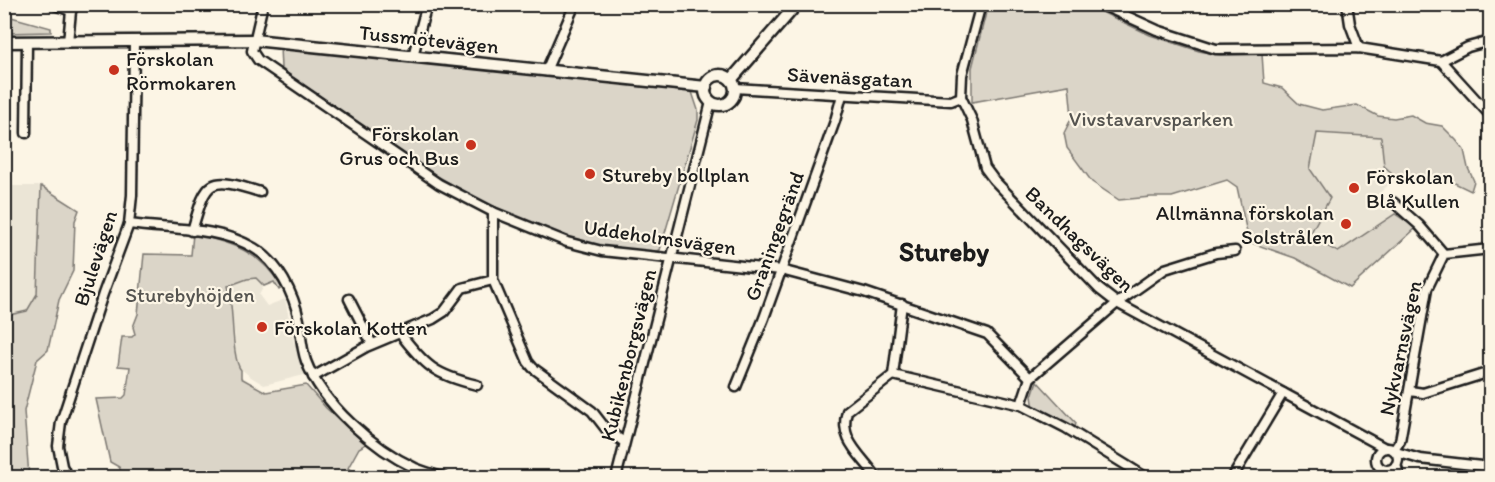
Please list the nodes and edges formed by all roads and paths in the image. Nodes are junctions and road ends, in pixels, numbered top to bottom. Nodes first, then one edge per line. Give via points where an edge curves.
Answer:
1 (52, 4) edge
2 (263, 4) edge
3 (427, 4) edge
4 (575, 4) edge
5 (797, 4) edge
6 (981, 4) edge
7 (1101, 4) edge
8 (1347, 4) edge
9 (1112, 7) edge
10 (73, 8) edge
11 (254, 40) junction
12 (1491, 41) edge
13 (4, 42) edge
14 (27, 42) junction
15 (68, 42) junction
16 (134, 42) junction
17 (1359, 48) junction
18 (413, 56) junction
19 (1441, 62) junction
20 (546, 71) junction
21 (733, 84) junction
22 (706, 87) junction
23 (842, 95) junction
24 (962, 97) junction
25 (711, 102) junction
26 (1491, 115) edge
27 (26, 133) dead end
28 (260, 192) dead end
29 (1393, 202) dead end
30 (493, 212) junction
31 (129, 224) junction
32 (192, 231) junction
33 (1491, 249) edge
34 (1235, 251) dead end
35 (1444, 254) junction
36 (670, 259) junction
37 (781, 270) junction
38 (493, 280) junction
39 (349, 298) dead end
40 (1117, 303) junction
41 (902, 304) junction
42 (399, 332) junction
43 (372, 344) junction
44 (1491, 372) edge
45 (893, 375) junction
46 (313, 377) junction
47 (1030, 378) junction
48 (477, 385) dead end
49 (736, 387) dead end
50 (1410, 391) junction
51 (1283, 393) junction
52 (1021, 405) junction
53 (1372, 441) junction
54 (624, 442) junction
55 (1391, 450) junction
56 (1376, 457) junction
57 (1420, 459) junction
58 (1397, 464) junction
59 (1491, 467) edge
60 (1380, 468) junction
61 (68, 477) edge
62 (445, 477) edge
63 (616, 477) edge
64 (877, 477) edge
65 (1147, 477) edge
66 (1232, 477) edge
67 (1391, 477) edge
68 (1400, 477) edge

1 - 10 street
2 - 11 street
3 - 18 street
4 - 20 street
5 - 21 street
6 - 24 street, Bandhagsvägen via 962,75
7 - 9 street
8 - 17 street
9 - 17 street via 1157,30 1216,49
10 - 15 street
11 - 16 street, Tussmötevägen
11 - 18 street, Tussmötevägen
11 - 30 street, Uddeholmsvägen via 252,51 258,60 439,184
12 - 19 street via 1468,47
13 - 14 street, Tussmötevägen
14 - 15 street, Tussmötevägen
14 - 27 street
15 - 16 street, Tussmötevägen
16 - 31 street, Bjulevägen
17 - 19 street
18 - 20 street, Tussmötevägen
19 - 26 street
20 - 22 street, Tussmötevägen
21 - 22 street via 718,75
21 - 23 street, Sävenäsgatan
21 - 25 street via 733,98 722,105
22 - 25 street
23 - 24 street, Sävenäsgatan via 951,101
23 - 37 street, Graningegränd
24 - 40 street, Bandhagsvägen via 985,168 1099,289
25 - 36 street, Kubikenborgsvägen
28 - 32 street via 215,183 201,200
29 - 35 street
30 - 36 street, Uddeholmsvägen via 593,249
30 - 38 street
31 - 32 street
31 - 61 street, Bjulevägen via 61,422 58,446
32 - 46 street via 219,234 255,248 278,270 296,308 301,345
33 - 35 street
34 - 40 street via 1165,269
35 - 50 street, Nykvarnsvägen via 1427,289
36 - 37 street, Uddeholmsvägen
36 - 54 street, Kubikenborgsvägen
37 - 41 street, Uddeholmsvägen
37 - 49 street, Graningegränd
38 - 42 street via 462,288 444,312
38 - 54 street via 532,368 591,411
39 - 43 street
40 - 47 street
40 - 51 street, Bandhagsvägen
41 - 45 street
41 - 47 street, Uddeholmsvägen via 987,334
42 - 43 street
42 - 48 street via 427,364 449,378
43 - 46 street
44 - 50 street via 1423,393
45 - 52 street
45 - 64 street via 847,411 844,421 844,433
46 - 62 street via 351,423 371,440 416,468
47 - 52 street
50 - 55 street, Nykvarnsvägen via 1400,441
51 - 53 street, Bandhagsvägen
51 - 66 street
52 - 65 street
53 - 55 street, Bandhagsvägen
53 - 56 street
54 - 63 street, Kubikenborgsvägen
55 - 56 street via 1379,452
55 - 57 street, Bandhagsvägen
55 - 58 street
56 - 60 street
57 - 58 street
57 - 59 street
58 - 60 street via 1390,469
58 - 68 street
60 - 67 street

